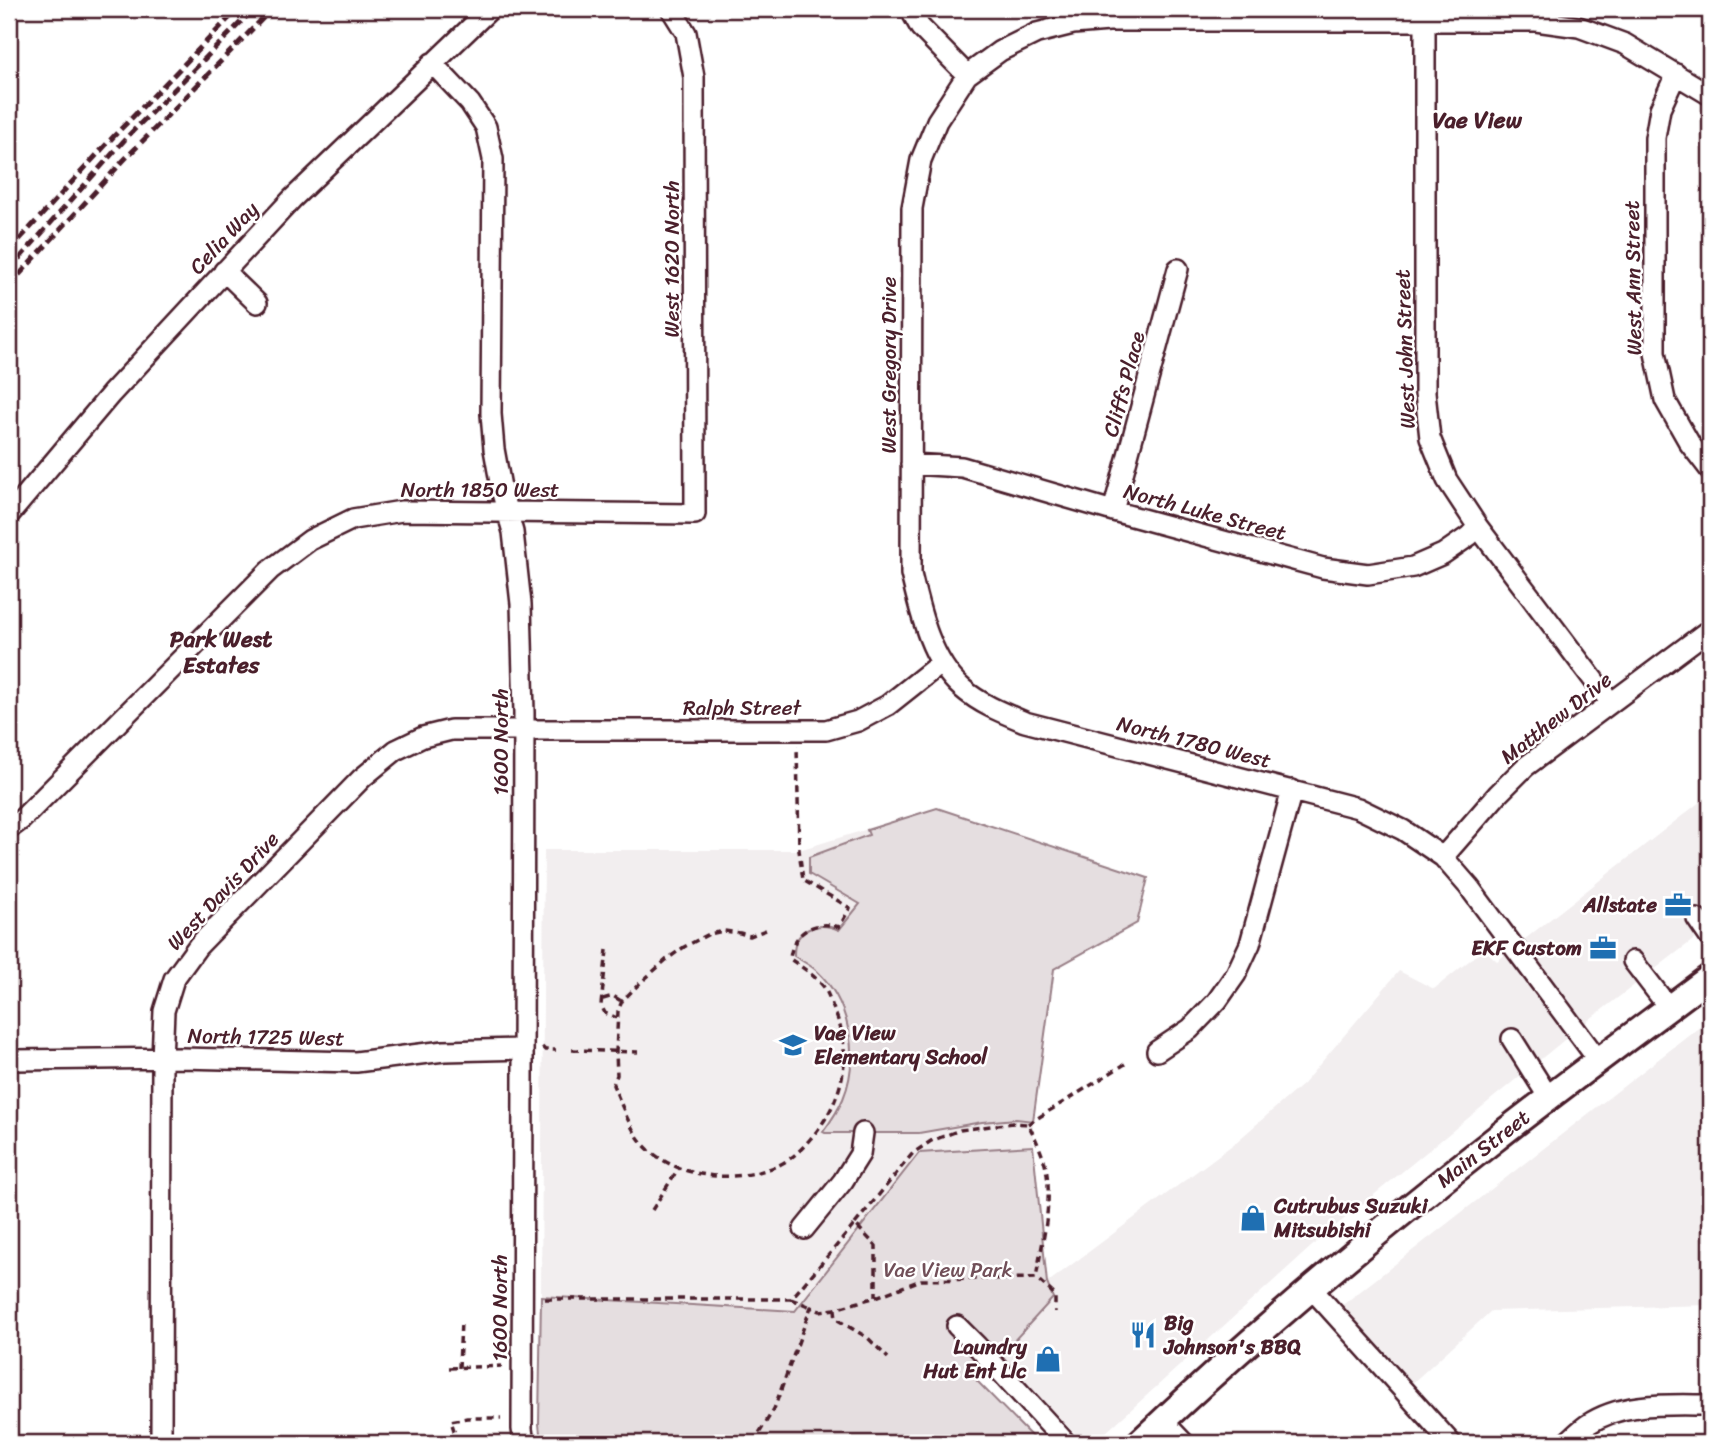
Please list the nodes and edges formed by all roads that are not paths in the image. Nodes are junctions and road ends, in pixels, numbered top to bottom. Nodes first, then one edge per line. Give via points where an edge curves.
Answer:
1 (490, 9) edge
2 (671, 9) edge
3 (910, 9) edge
4 (1159, 15) edge
5 (1426, 20) junction
6 (432, 63) junction
7 (1676, 74) junction
8 (967, 75) junction
9 (1710, 95) edge
10 (1178, 270) dead end
11 (225, 271) junction
12 (257, 303) dead end
13 (912, 464) junction
14 (1710, 470) edge
15 (508, 512) junction
16 (1113, 512) junction
17 (695, 514) joint
18 (9, 515) edge
19 (1478, 527) junction
20 (1710, 629) edge
21 (941, 663) junction
22 (1611, 703) junction
23 (524, 730) junction
24 (1292, 790) junction
25 (9, 829) edge
26 (1443, 857) junction
27 (1697, 919) dead end
28 (1710, 938) edge
29 (1633, 961) dead end
30 (1710, 977) edge
31 (1669, 1008) junction
32 (1512, 1039) dead end
33 (530, 1046) junction
34 (1157, 1051) dead end
35 (162, 1059) junction
36 (1599, 1061) junction
37 (9, 1062) edge
38 (1549, 1098) junction
39 (863, 1133) dead end
40 (804, 1228) dead end
41 (1311, 1288) junction
42 (957, 1326) dead end
43 (1710, 1405) edge
44 (1163, 1421) junction
45 (161, 1443) edge
46 (524, 1443) edge
47 (1066, 1443) edge
48 (1139, 1443) edge
49 (1184, 1443) edge
50 (1451, 1443) edge
51 (1566, 1443) edge

1 - 6 street, Celia Way
2 - 17 street, West 1620 North via 686,33 694,77
3 - 8 street via 920,27
4 - 5 street
4 - 8 street via 1073,24 1037,33 1000,51
5 - 7 street via 1536,21 1578,27 1625,44
5 - 19 street, West John Street via 1425,394 1430,438 1447,480
6 - 11 street, Celia Way
6 - 15 street, 1600 North via 486,127 493,159 491,414
7 - 9 street
7 - 14 street, West Ann Street via 1660,108 1655,138 1655,353 1665,400
8 - 13 street, West Gregory Drive via 937,121 921,159 912,208
10 - 16 street, Cliffs Place
11 - 12 street
11 - 18 street, Celia Way via 111,394
13 - 16 street, North Luke Street via 962,467
13 - 21 street, West Gregory Drive via 911,574 920,613
15 - 17 street, North 1850 West
15 - 23 street, 1600 North via 521,604
15 - 25 street, North 1850 West via 402,511 353,519 310,540 270,570
16 - 19 street, North Luke Street via 1323,568 1368,574 1413,567 1443,554
19 - 22 street, West John Street
20 - 22 street, Matthew Drive
21 - 23 street, Ralph Street via 888,705 858,722 826,730
21 - 24 street, North 1780 West via 961,688 991,708 1025,722
22 - 26 street, Matthew Drive via 1525,767
23 - 33 street, 1600 North
23 - 35 street, West Davis Drive via 451,730 424,737 396,750 362,778 198,946 174,979 164,1011
24 - 26 street, North 1780 West via 1358,808
24 - 34 street via 1250,944 1236,974 1190,1029
26 - 36 street, North 1780 West
27 - 28 street
29 - 31 street
30 - 31 main road, Main Street
31 - 36 main road, Main Street
32 - 38 street
33 - 35 street, North 1725 West via 356,1062
33 - 46 street, 1600 North
35 - 37 street, North 1725 West
35 - 45 street, West Davis Drive
36 - 38 main road, Main Street
38 - 41 main road, Main Street
39 - 40 street via 860,1154
41 - 44 main road, Main Street
41 - 50 street
42 - 47 street
43 - 51 street via 1619,1410 1588,1424
44 - 48 main road, Main Street
44 - 49 street

